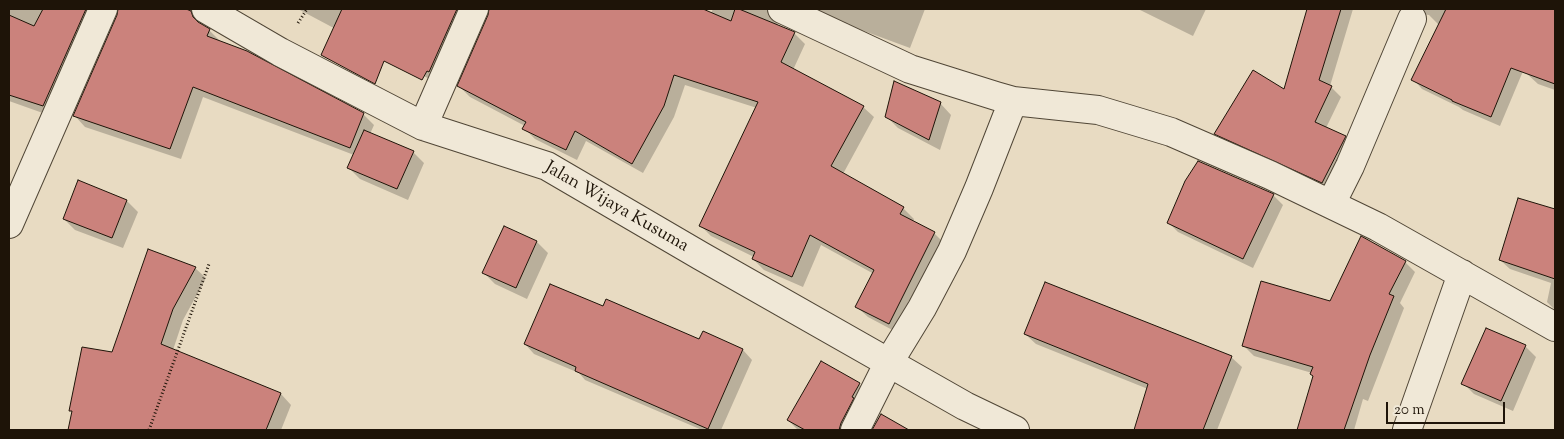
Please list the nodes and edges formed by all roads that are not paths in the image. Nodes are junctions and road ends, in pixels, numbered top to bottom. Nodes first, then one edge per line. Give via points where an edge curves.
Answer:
1 (103, 9) edge
2 (206, 9) edge
3 (474, 9) edge
4 (782, 9) edge
5 (1412, 19) dead end
6 (1013, 101) junction
7 (423, 126) junction
8 (1331, 204) junction
9 (9, 224) edge
10 (1462, 274) junction
11 (1555, 327) edge
12 (888, 362) junction
13 (855, 430) edge
14 (1015, 430) edge
15 (1407, 430) edge

1 - 9 street
2 - 7 street, Jalan Wijaya Kusuma via 280,52
3 - 7 street
4 - 6 street via 910,69
5 - 8 street
6 - 8 street via 1098,110 1170,132
6 - 12 street via 952,251
7 - 12 street, Jalan Wijaya Kusuma via 547,166
8 - 10 street
10 - 11 street
10 - 15 street
12 - 13 street
12 - 14 street, Jalan Wijaya Kusuma

